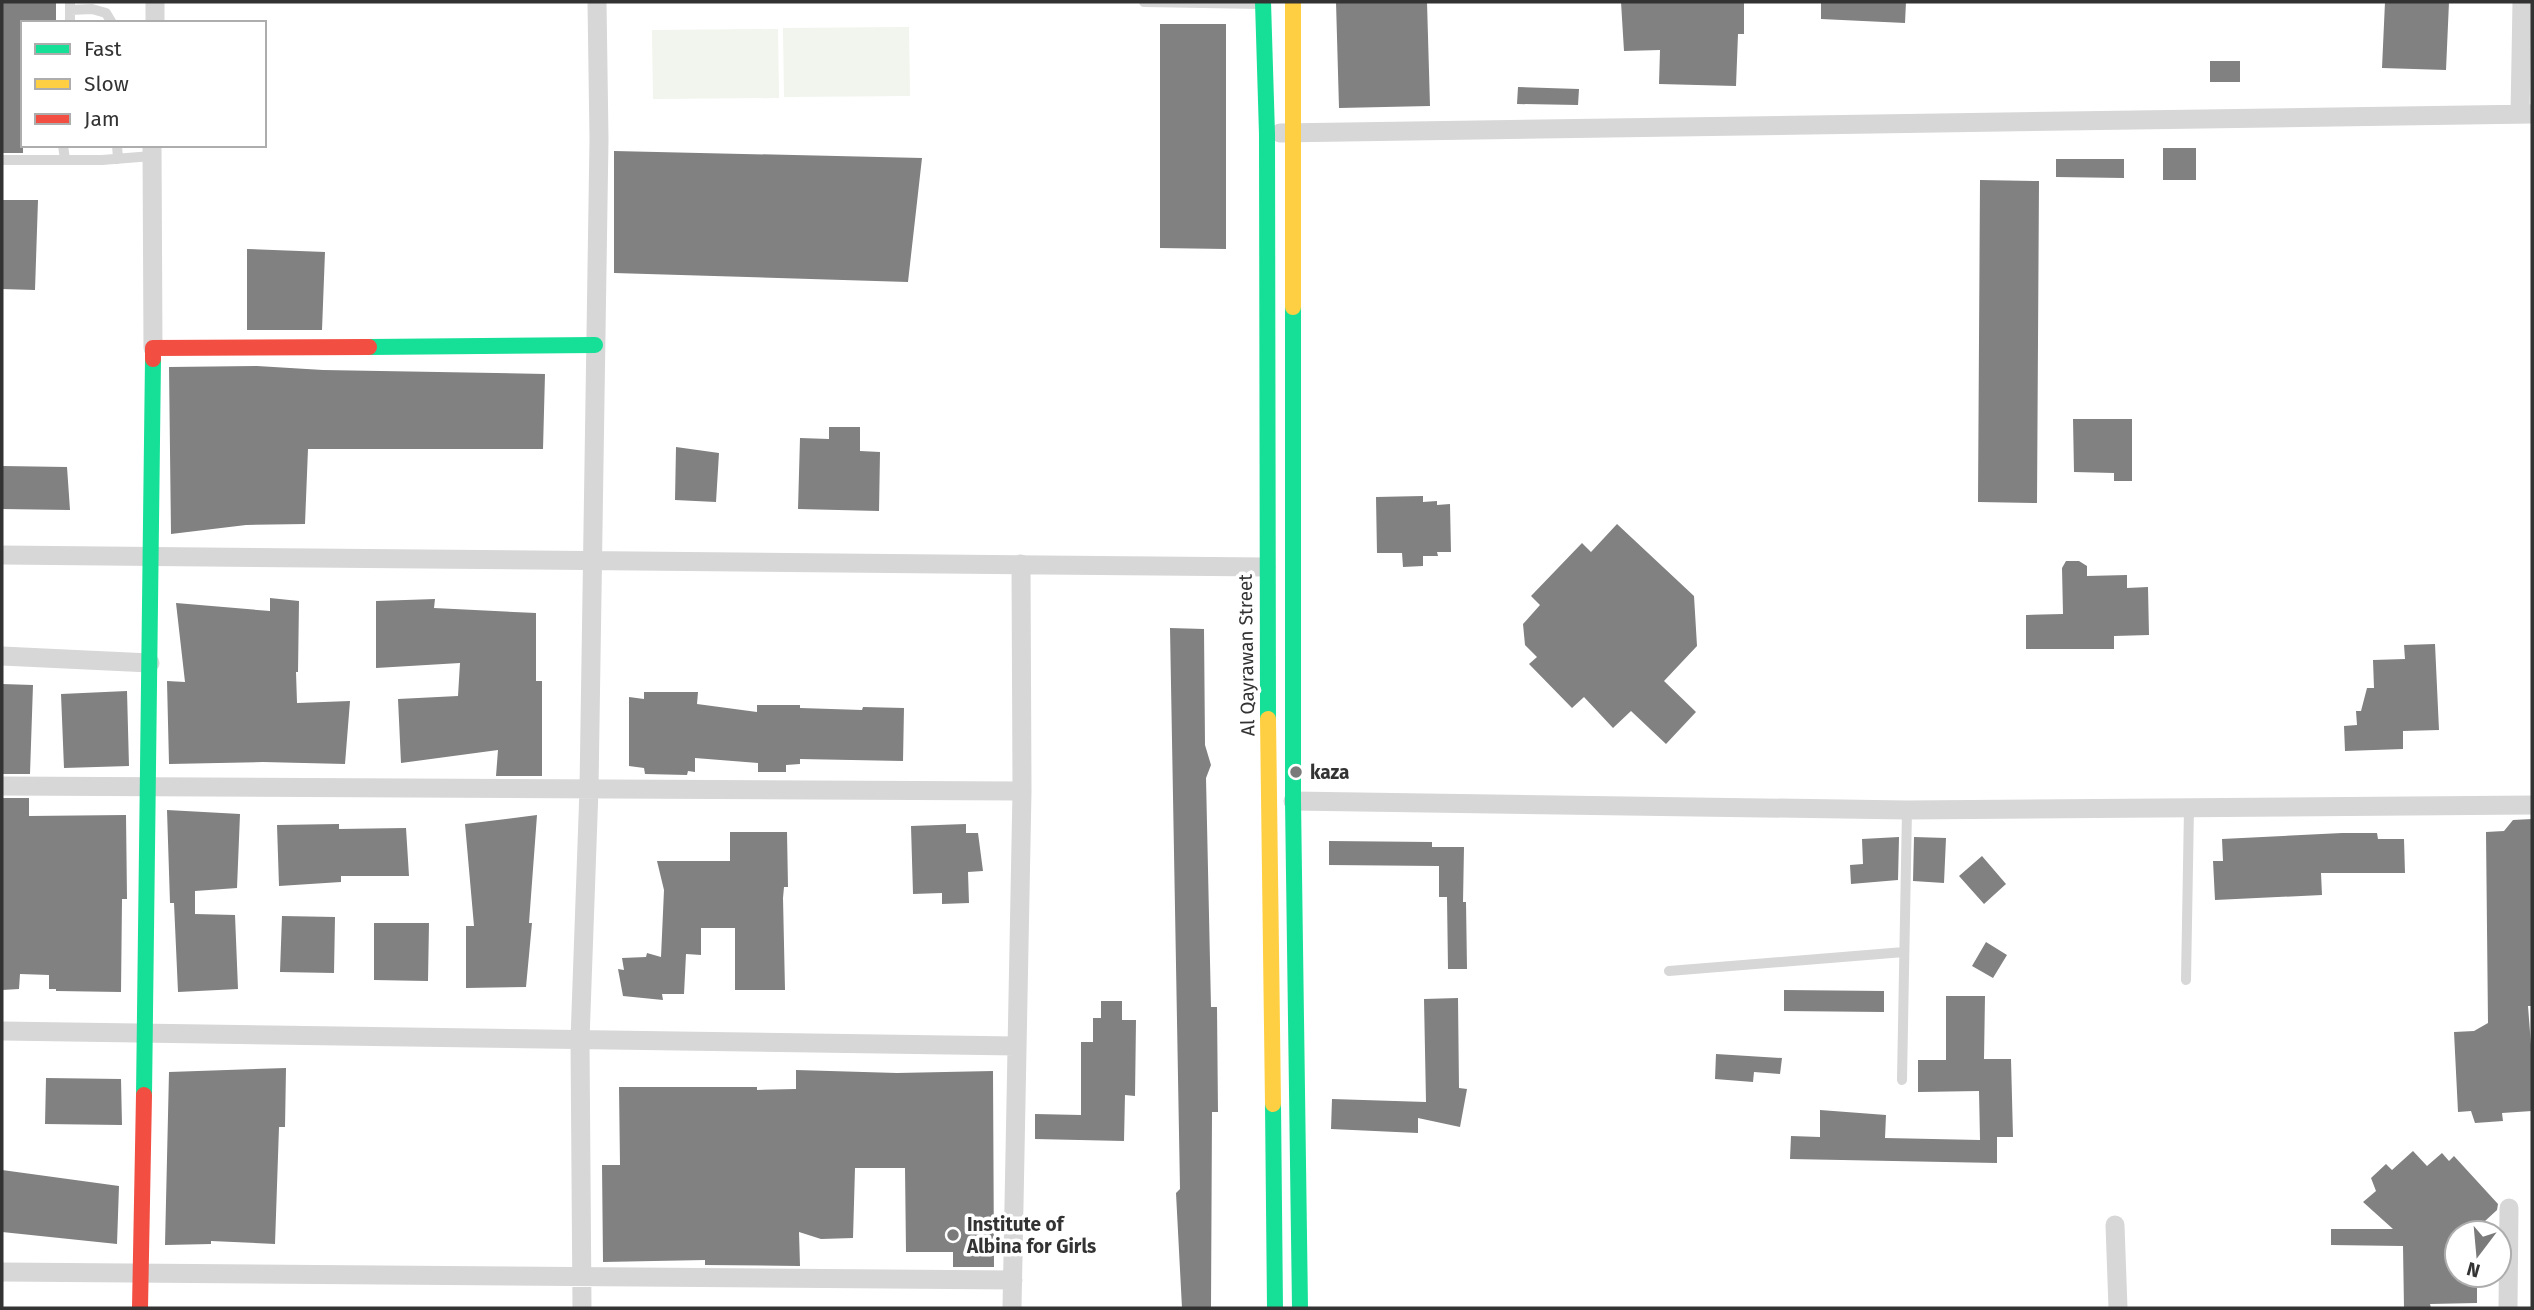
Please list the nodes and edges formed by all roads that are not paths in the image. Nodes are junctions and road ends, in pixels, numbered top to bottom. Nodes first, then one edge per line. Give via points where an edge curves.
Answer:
1 (155, 2) edge
2 (597, 2) edge
3 (1144, 2) edge
4 (1293, 2) edge
5 (2522, 2) edge
6 (1263, 3) edge
7 (70, 6) edge
8 (111, 21) edge
9 (155, 21) edge
10 (2526, 114) edge
11 (1294, 133) junction
12 (1267, 134) junction
13 (64, 147) edge
14 (117, 147) edge
15 (152, 151) edge
16 (118, 159) junction
17 (2, 160) edge
18 (65, 160) junction
19 (594, 345) junction
20 (153, 348) junction
21 (2, 555) edge
22 (151, 556) junction
23 (591, 560) junction
24 (1021, 564) junction
25 (1266, 567) junction
26 (2, 656) edge
27 (150, 663) junction
28 (2, 786) edge
29 (149, 788) junction
30 (589, 789) junction
31 (1022, 791) junction
32 (1293, 801) junction
33 (2532, 805) edge
34 (2189, 808) junction
35 (1907, 810) junction
36 (1904, 952) junction
37 (1669, 971) dead end
38 (2186, 980) dead end
39 (2, 1031) edge
40 (146, 1032) junction
41 (580, 1040) junction
42 (1016, 1046) junction
43 (1902, 1080) dead end
44 (2509, 1208) dead end
45 (2115, 1225) dead end
46 (2, 1272) edge
47 (140, 1274) junction
48 (582, 1277) junction
49 (1013, 1280) junction
50 (140, 1308) edge
51 (582, 1308) edge
52 (1012, 1308) edge
53 (1275, 1308) edge
54 (1300, 1308) edge
55 (2118, 1308) edge
56 (2508, 1308) edge

1 - 9 street
2 - 19 street
3 - 6 lane
4 - 11 main road
5 - 10 street
6 - 12 main road, Al Qayrawan Street
7 - 8 lane via 106,13
10 - 11 street
11 - 12 street
11 - 32 main road
12 - 25 main road, Al Qayrawan Street
13 - 18 lane
14 - 16 lane
15 - 16 lane
15 - 20 street
16 - 18 lane
17 - 18 lane
19 - 20 main road
19 - 23 street
20 - 22 main road
21 - 22 street
22 - 23 street
22 - 27 main road
23 - 24 street
23 - 30 street
24 - 25 street
24 - 31 street
25 - 53 main road, Al Qayrawan Street
26 - 27 street
27 - 29 main road
28 - 29 street
29 - 30 street
29 - 40 main road
30 - 31 street
30 - 41 street
31 - 42 street
32 - 35 street
32 - 54 main road
33 - 34 street
34 - 35 street
34 - 38 lane
35 - 36 lane
36 - 37 lane
36 - 43 lane
39 - 40 street
40 - 41 street
40 - 47 main road
41 - 42 street
41 - 48 street
42 - 49 street
44 - 56 street
45 - 55 street
46 - 47 street
47 - 48 street
47 - 50 main road
48 - 49 street
48 - 51 street
49 - 52 street

